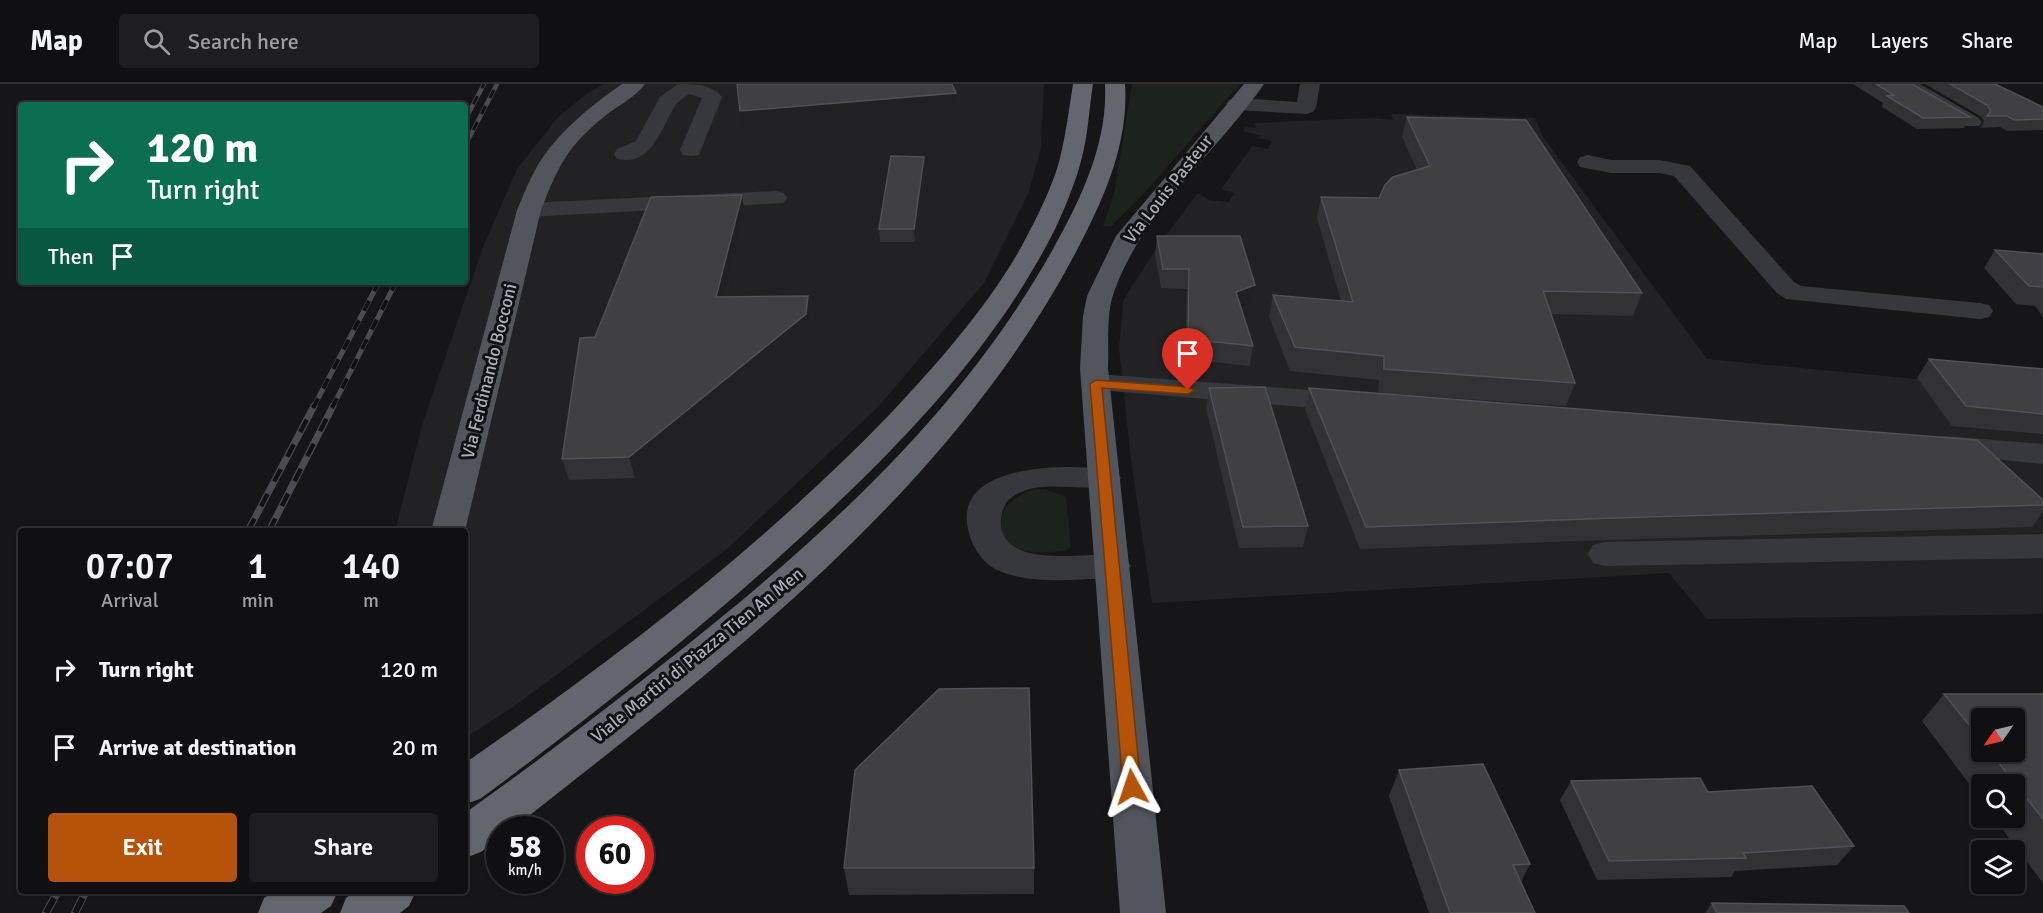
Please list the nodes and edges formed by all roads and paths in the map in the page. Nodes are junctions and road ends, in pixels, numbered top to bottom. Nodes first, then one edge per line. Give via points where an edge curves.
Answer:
1 (635, 84) edge
2 (1068, 84) edge
3 (1083, 84) edge
4 (1310, 84) edge
5 (1906, 84) edge
6 (689, 86) edge
7 (1117, 86) edge
8 (1245, 94) edge
9 (1972, 122) edge
10 (1079, 125) junction
11 (691, 150) dead end
12 (625, 154) dead end
13 (1588, 162) dead end
14 (776, 198) dead end
15 (529, 210) junction
16 (1033, 277) junction
17 (1980, 311) dead end
18 (1096, 384) junction
19 (1380, 404) edge
20 (1914, 444) edge
21 (1982, 449) junction
22 (2043, 454) edge
23 (1105, 478) junction
24 (2017, 480) edge
25 (449, 528) edge
26 (2043, 546) edge
27 (1605, 554) dead end
28 (1113, 566) junction
29 (468, 784) edge
30 (468, 836) edge
31 (310, 894) edge
32 (360, 894) edge
33 (389, 894) edge
34 (281, 913) edge
35 (356, 913) edge
36 (363, 913) edge
37 (1143, 913) edge

1 - 15 main road, Via Ferdinando Bocconi via 573,133 543,175
2 - 10 highway via 1068,97
3 - 10 highway, Viale Martiri di Piazza Tien An Men
4 - 8 street via 1306,108
5 - 9 street
6 - 11 street via 712,97
6 - 12 street via 667,101 644,145
7 - 16 highway, Viale Martiri di Piazza Tien An Men via 1110,136 1087,207
8 - 18 main road, Via Louis Pasteur via 1128,236 1100,296 1096,316
10 - 16 highway, Viale Martiri di Piazza Tien An Men
13 - 17 street via 1682,171 1785,287 1795,293
14 - 15 street
15 - 25 main road, Via Ferdinando Bocconi
16 - 29 highway, Viale Martiri di Piazza Tien An Men via 969,340 902,421 784,534 615,675
16 - 30 highway, Viale Martiri di Piazza Tien An Men via 1008,346 906,466 808,564 734,629
18 - 19 street
18 - 23 main road, Via Louis Pasteur
20 - 21 street
21 - 22 street
21 - 24 street
23 - 28 main road, Via Louis Pasteur
23 - 28 street via 1011,482 988,500 984,521 988,541 1008,560 1034,566
26 - 27 street
28 - 37 main road, Via Louis Pasteur
31 - 34 highway
32 - 35 main road
33 - 36 highway

